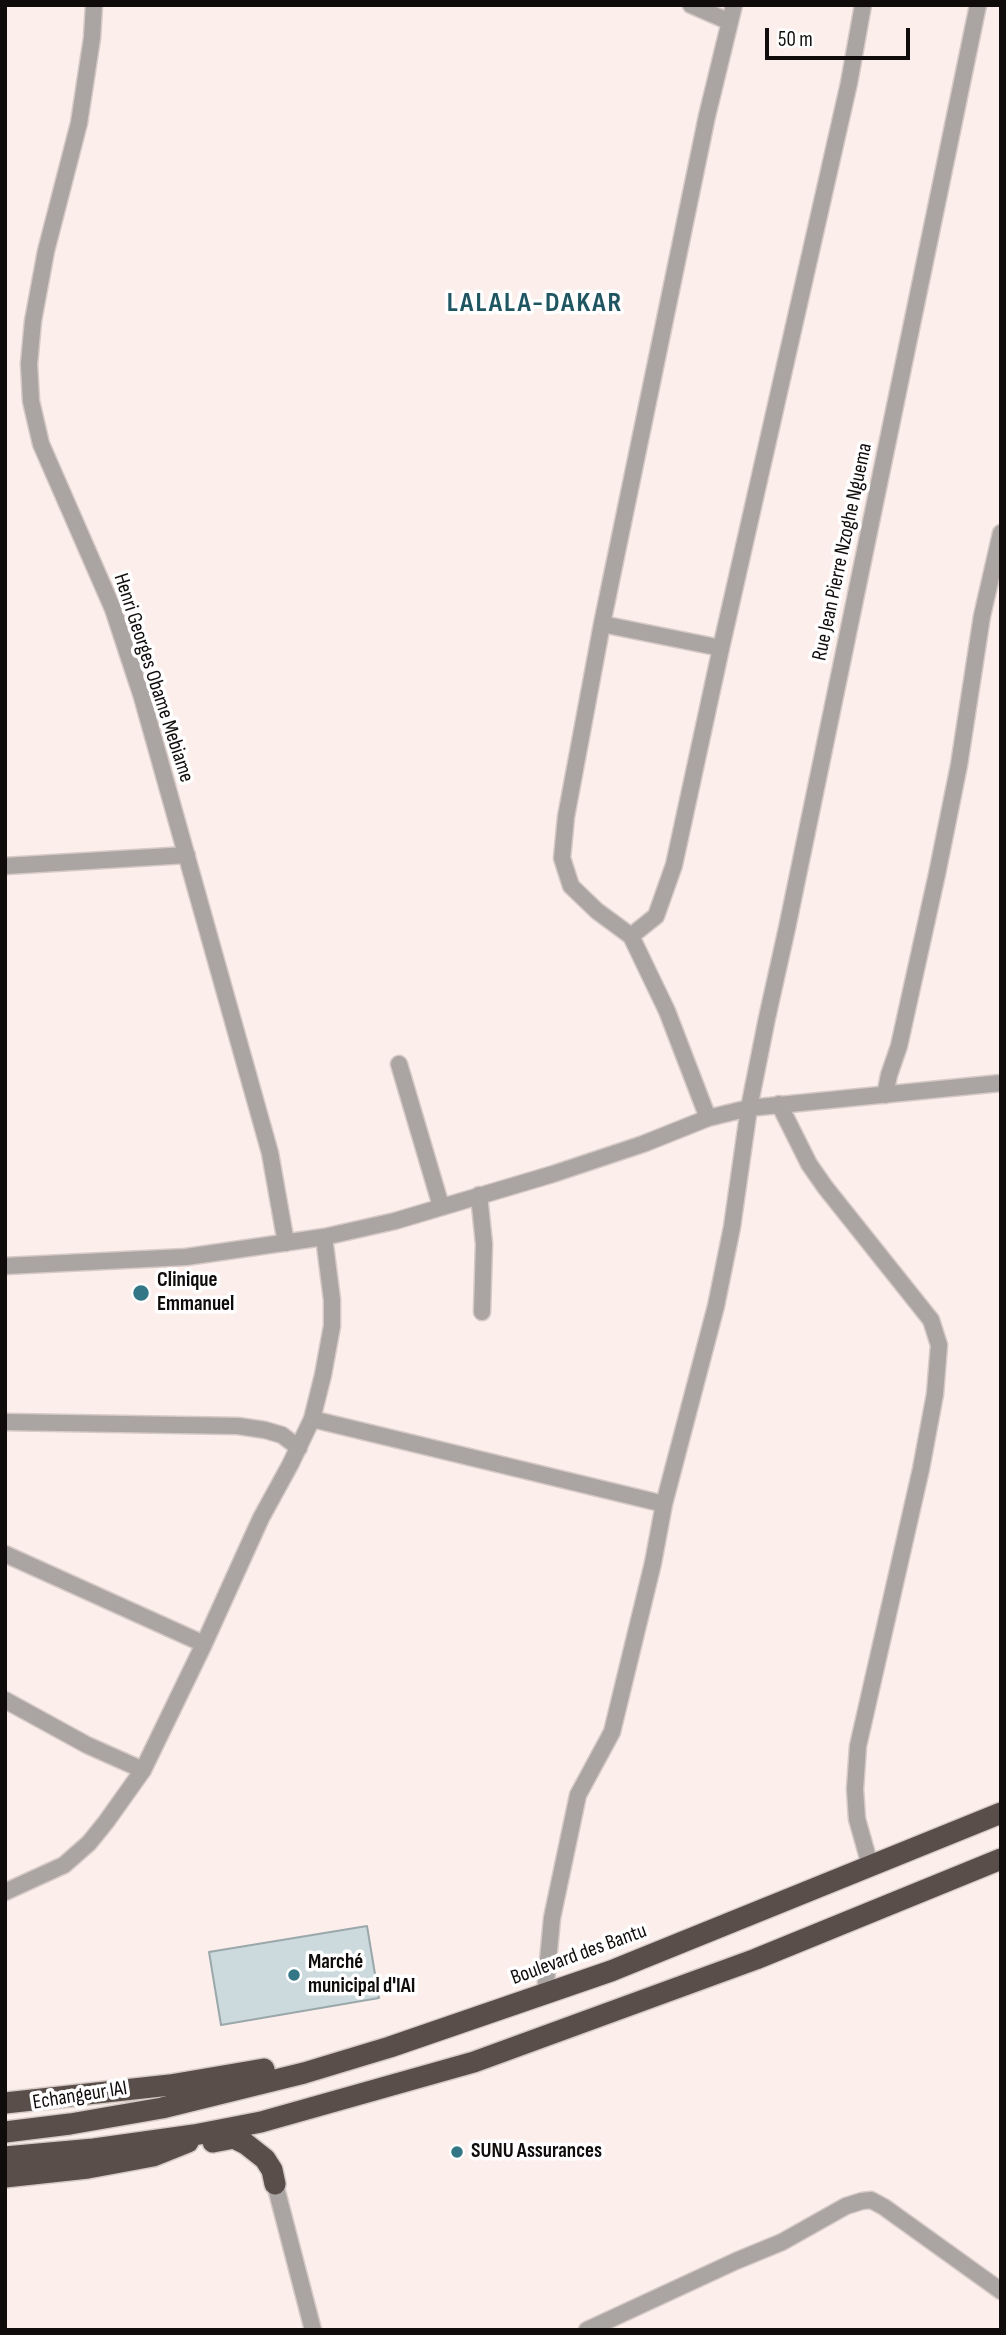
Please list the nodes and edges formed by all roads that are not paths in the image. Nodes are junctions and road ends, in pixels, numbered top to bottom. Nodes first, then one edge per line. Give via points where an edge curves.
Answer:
1 (94, 5) edge
2 (691, 5) edge
3 (734, 5) edge
4 (863, 5) edge
5 (978, 5) edge
6 (730, 22) junction
7 (1001, 533) edge
8 (602, 624) junction
9 (721, 648) junction
10 (187, 855) junction
11 (5, 866) edge
12 (631, 936) junction
13 (400, 1065) dead end
14 (1001, 1083) edge
15 (885, 1095) junction
16 (779, 1104) junction
17 (749, 1108) junction
18 (708, 1118) junction
19 (479, 1195) junction
20 (441, 1206) junction
21 (324, 1237) junction
22 (286, 1242) junction
23 (5, 1266) edge
24 (482, 1312) dead end
25 (312, 1419) junction
26 (5, 1422) edge
27 (299, 1448) junction
28 (664, 1504) junction
29 (5, 1554) edge
30 (204, 1644) junction
31 (5, 1700) edge
32 (142, 1770) junction
33 (1001, 1813) edge
34 (1001, 1859) edge
35 (870, 1865) junction
36 (5, 1892) edge
37 (545, 1993) junction
38 (390, 2047) junction
39 (5, 2103) edge
40 (162, 2108) joint
41 (5, 2132) edge
42 (210, 2132) junction
43 (234, 2138) junction
44 (162, 2146) junction
45 (5, 2157) edge
46 (5, 2177) edge
47 (275, 2184) joint
48 (1001, 2291) edge
49 (313, 2330) edge
50 (587, 2330) edge

1 - 10 street, Henri Georges Obame Mebiame via 84,98 37,292 29,364 31,401 41,444 113,609
2 - 6 street
3 - 6 street
4 - 9 street
5 - 17 street, Rue Jean Pierre Nzoghe Nguema
6 - 8 street
7 - 15 street via 937,874
8 - 9 street
8 - 12 street via 562,858 571,886
9 - 12 street via 674,865 656,916
10 - 11 street
10 - 22 street, Henri Georges Obame Mebiame via 270,1153
12 - 18 street via 667,1011
13 - 20 street
14 - 15 street
15 - 16 street
16 - 17 street
16 - 35 street via 809,1164 931,1320 939,1345 921,1469 858,1746 857,1819
17 - 18 street
17 - 28 street, Rue Jean Pierre Nzoghe Nguema via 716,1306
18 - 19 street via 643,1144
19 - 20 street
19 - 24 street via 484,1244
20 - 21 street
21 - 22 street
21 - 25 street via 332,1326
22 - 23 street via 186,1257
25 - 27 street
25 - 28 street
26 - 27 street via 238,1426 282,1435
27 - 30 street via 261,1518
28 - 37 street, Rue Jean Pierre Nzoghe Nguema via 612,1732 578,1795 552,1918
29 - 30 street
30 - 32 street
31 - 32 street
32 - 36 street via 89,1843 64,1865
33 - 35 highway, Boulevard des Bantu
34 - 42 highway via 756,1959 474,2062
35 - 37 highway, Boulevard des Bantu via 713,1931
37 - 38 highway, Boulevard des Bantu
38 - 39 highway via 170,2085
38 - 40 highway, Boulevard des Bantu
40 - 41 highway, Echangeur IAI
42 - 43 highway
42 - 44 highway
43 - 44 highway
43 - 47 highway via 265,2160
44 - 45 highway
44 - 46 highway via 88,2168
47 - 49 street
48 - 50 street via 871,2200 846,2206 782,2242

